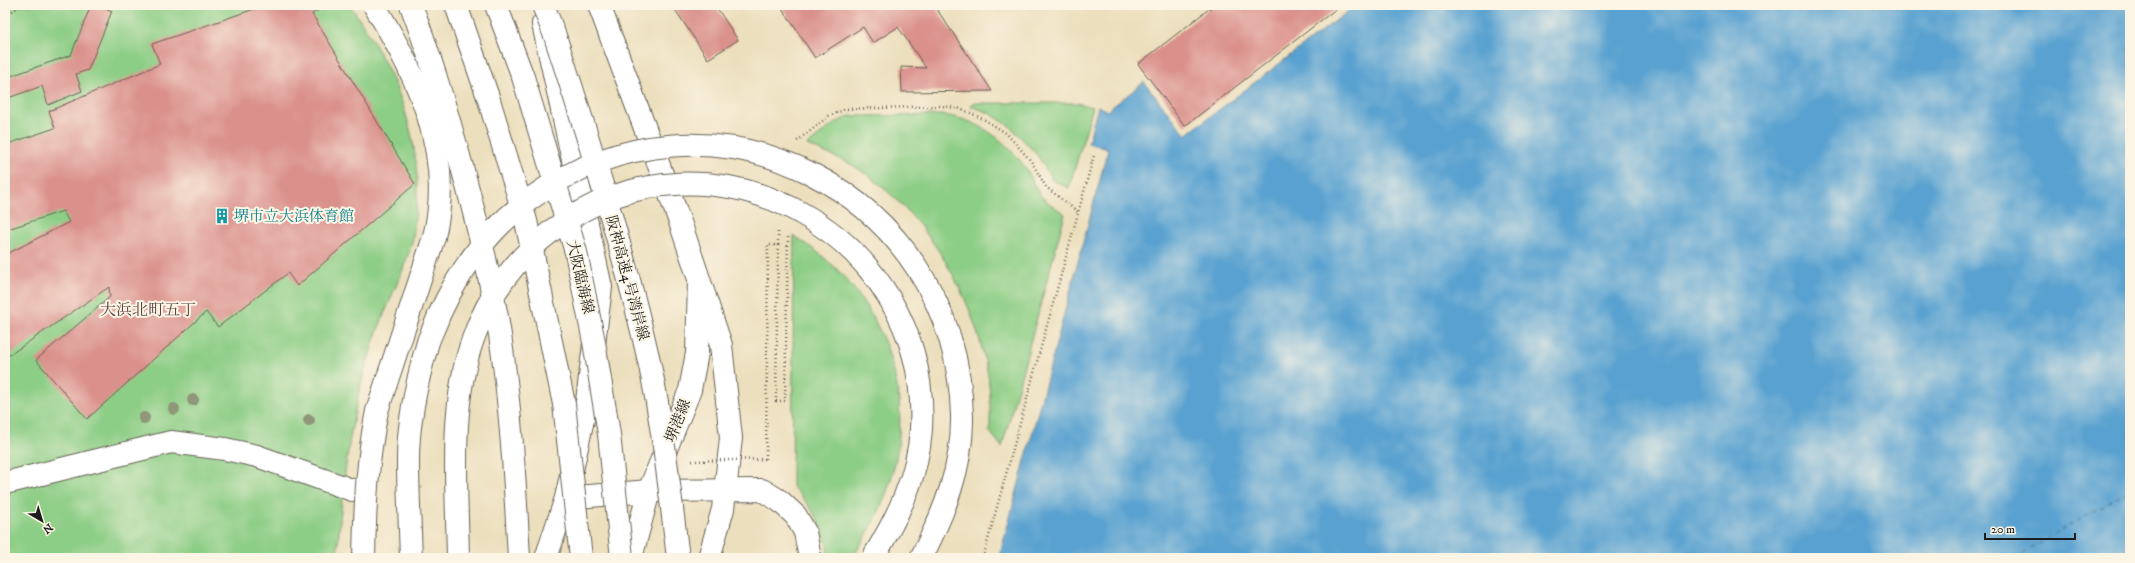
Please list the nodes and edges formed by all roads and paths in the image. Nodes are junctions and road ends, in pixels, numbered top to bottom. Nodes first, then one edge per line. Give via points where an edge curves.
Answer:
1 (23, 5) edge
2 (374, 5) edge
3 (411, 5) edge
4 (456, 5) edge
5 (496, 5) edge
6 (538, 5) edge
7 (543, 5) edge
8 (601, 11) edge
9 (5, 16) edge
10 (1094, 155) dead end
11 (778, 229) dead end
12 (778, 245) junction
13 (699, 278) junction
14 (776, 402) dead end
15 (766, 459) dead end
16 (5, 483) edge
17 (352, 490) dead end
18 (649, 491) junction
19 (566, 498) junction
20 (364, 558) edge
21 (411, 558) edge
22 (458, 558) edge
23 (519, 558) edge
24 (546, 558) edge
25 (581, 558) edge
26 (622, 558) edge
27 (631, 558) edge
28 (678, 558) edge
29 (709, 558) edge
30 (810, 558) edge
31 (873, 558) edge
32 (921, 558) edge
33 (983, 558) edge

1 - 9 path
2 - 20 main road, bridge via 410,68 423,102 438,152 441,186 434,237 374,424 365,497
3 - 23 main road, bridge via 454,136 478,224 500,335
4 - 25 main road, bridge via 488,97 526,221 564,404
5 - 26 main road, 大阪臨海線, bridge via 523,77 576,252 609,434
6 - 19 main road via 601,288 587,401
7 - 28 main road, 阪神高速4号湾岸線, bridge via 556,36 621,247 645,347 667,473
8 - 13 main road
10 - 33 path
11 - 12 path
12 - 14 path
12 - 15 path via 768,245
13 - 18 main road, 堺港線 via 697,353 690,390
13 - 29 main road via 721,346 731,438 723,509
16 - 17 main road via 171,442 225,449 294,468
18 - 19 main road
18 - 27 main road, 堺港線
18 - 30 main road via 762,490 780,500 796,516 805,532
19 - 24 main road
21 - 32 main road, bridge via 408,459 412,412 428,340 451,290 469,260 490,234 515,210 543,189 573,172 605,159 638,150 706,145 774,158 806,170 836,187 864,207 889,230 929,286 954,350 960,383 962,418 952,486 941,518
22 - 31 main road, bridge via 456,468 462,382 472,340 490,301 514,266 529,250 575,215 620,195 684,184 705,184 748,191 782,202 807,215 858,255 884,288 895,307 904,326 916,367 921,431 907,494

